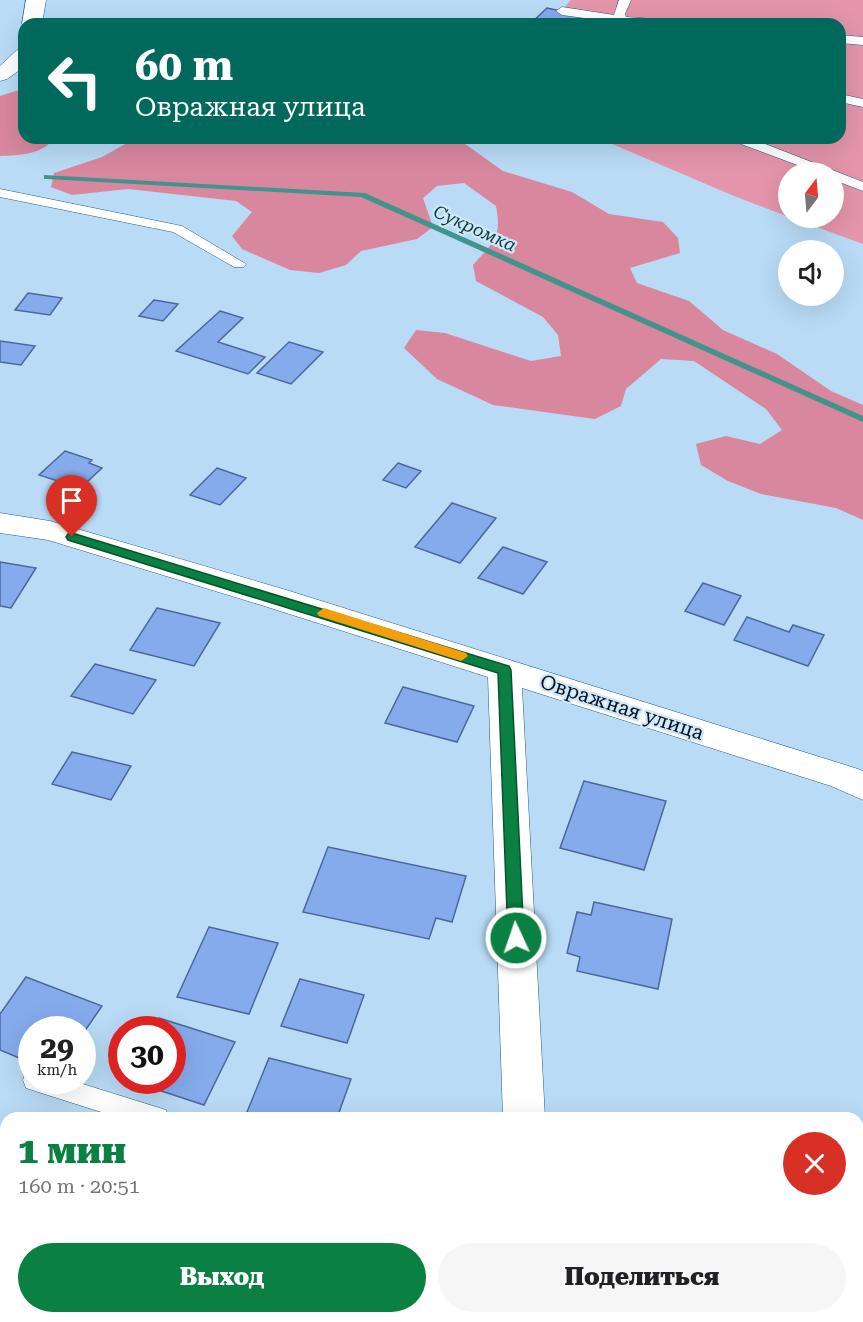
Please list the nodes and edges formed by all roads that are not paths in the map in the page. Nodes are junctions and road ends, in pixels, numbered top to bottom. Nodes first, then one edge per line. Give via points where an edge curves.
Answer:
1 (36, 0) edge
2 (47, 0) edge
3 (625, 0) edge
4 (562, 11) dead end
5 (33, 18) edge
6 (46, 18) edge
7 (600, 18) edge
8 (620, 18) edge
9 (846, 39) edge
10 (863, 40) edge
11 (18, 61) edge
12 (18, 73) edge
13 (0, 75) edge
14 (0, 84) edge
15 (846, 99) edge
16 (863, 103) edge
17 (754, 144) edge
18 (801, 162) edge
19 (844, 179) edge
20 (863, 187) edge
21 (0, 193) edge
22 (239, 264) dead end
23 (0, 523) edge
24 (504, 670) junction
25 (863, 786) edge
26 (80, 1094) edge
27 (138, 1112) edge
28 (524, 1112) edge

1 - 5 street
2 - 6 street
3 - 8 lane
4 - 7 lane
9 - 10 lane
11 - 13 street
12 - 14 street
15 - 16 lane
17 - 18 lane
19 - 20 lane
21 - 22 lane via 177,229
23 - 24 street, Овражная улица via 50,531
24 - 25 street, Овражная улица
24 - 28 street
26 - 27 lane

